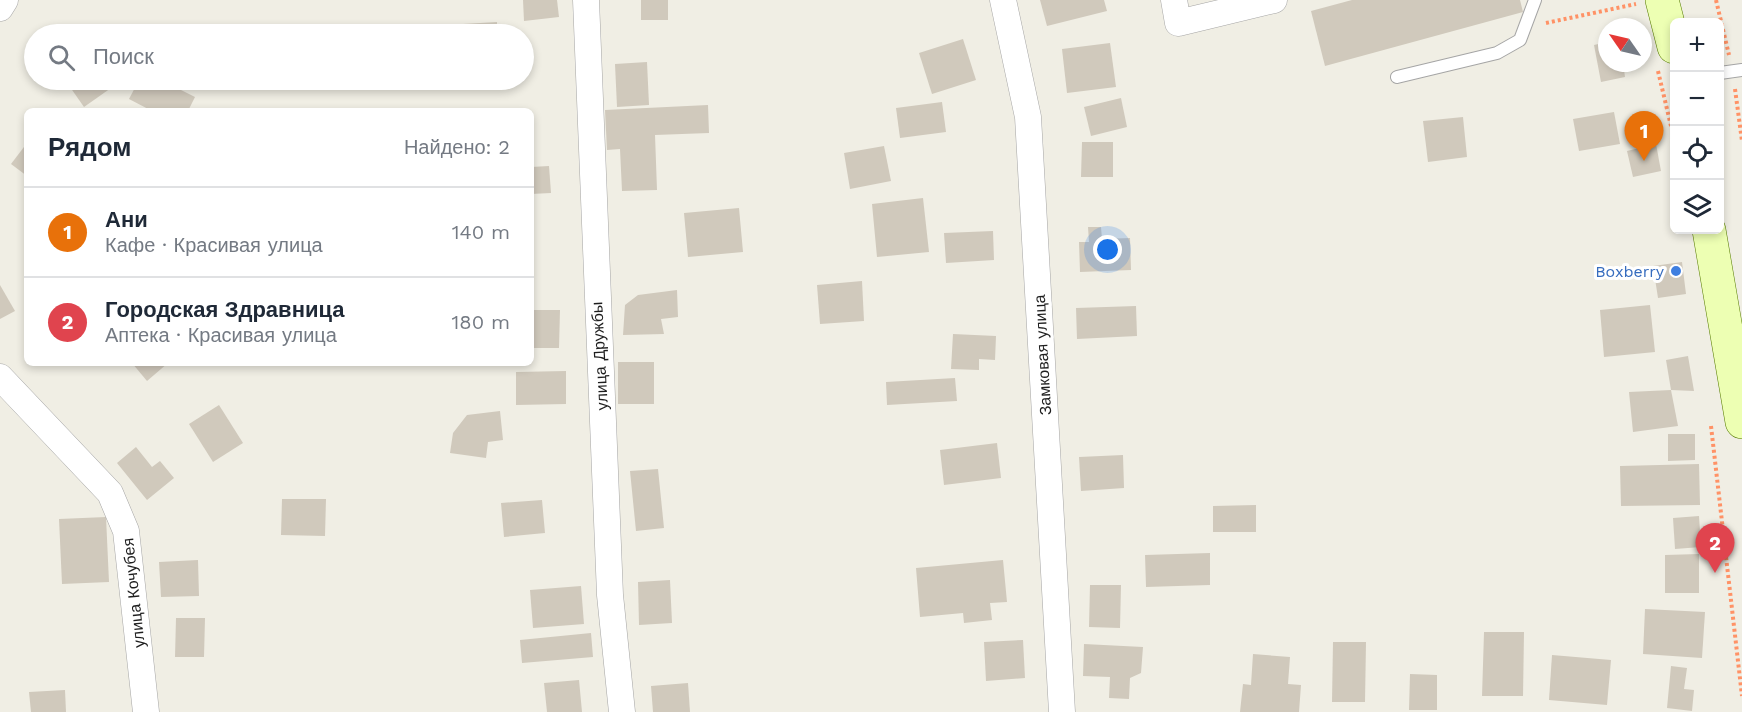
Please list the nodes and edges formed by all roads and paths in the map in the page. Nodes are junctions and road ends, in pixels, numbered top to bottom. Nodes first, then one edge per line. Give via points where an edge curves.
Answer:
1 (5, 0) edge
2 (586, 0) edge
3 (1003, 0) edge
4 (1174, 0) edge
5 (1274, 0) edge
6 (1535, 0) edge
7 (1652, 2) edge
8 (0, 8) edge
9 (1525, 28) junction
10 (1670, 39) edge
11 (1742, 70) edge
12 (1724, 72) edge
13 (1397, 77) dead end
14 (1709, 234) edge
15 (0, 378) edge
16 (1726, 424) edge
17 (1742, 696) edge
18 (146, 712) edge
19 (622, 712) edge
20 (1062, 712) edge

1 - 8 street
2 - 19 street, улица Дружбы via 610,595
3 - 20 street, Замковая улица via 1028,117
4 - 5 street via 1178,23
6 - 9 lane
7 - 9 path
7 - 10 main road
9 - 13 lane via 1520,40 1497,53
11 - 12 lane
14 - 16 main road
15 - 18 street, улица Кочубея via 110,493 126,531
16 - 17 path

